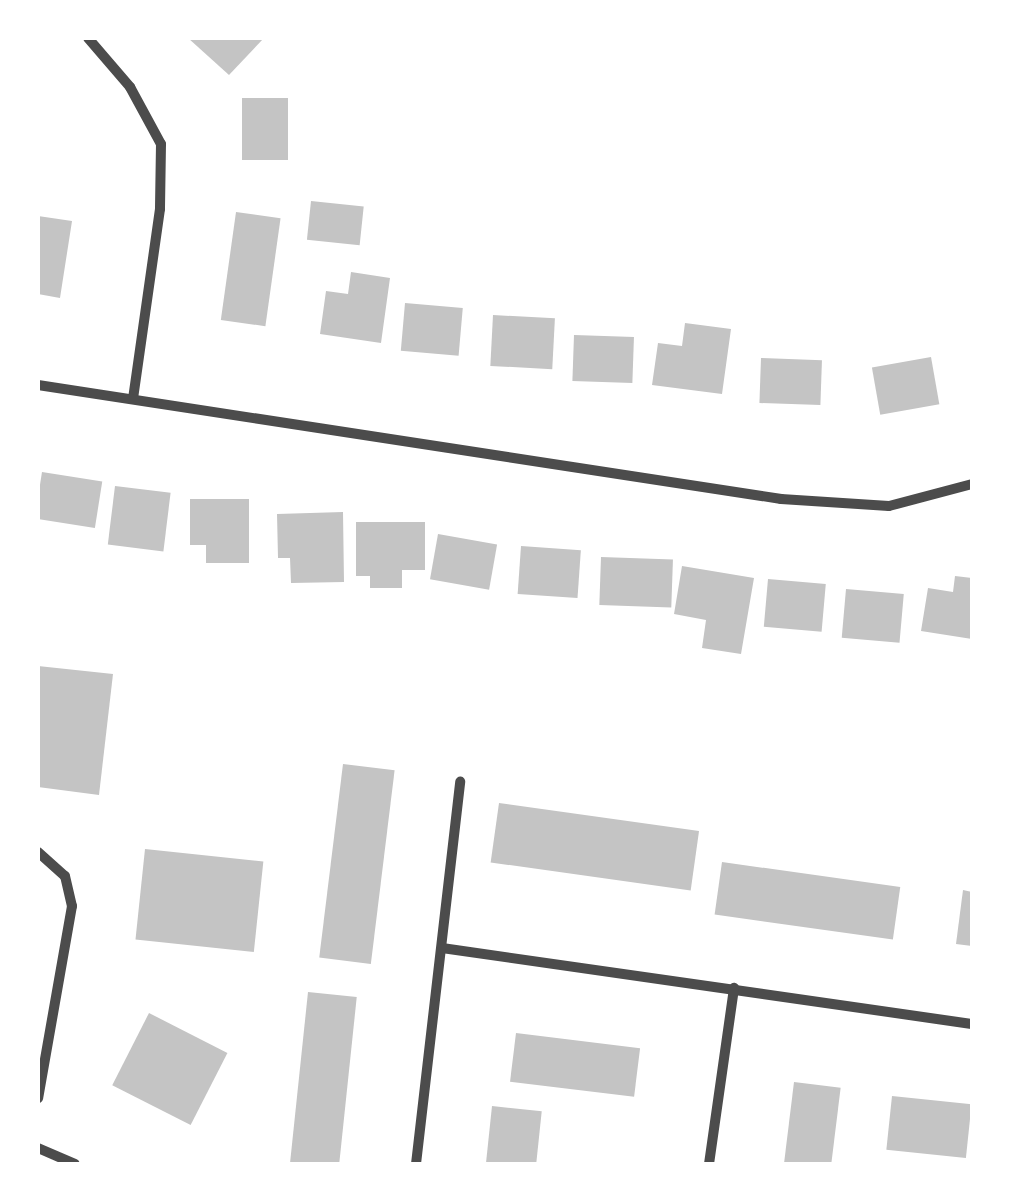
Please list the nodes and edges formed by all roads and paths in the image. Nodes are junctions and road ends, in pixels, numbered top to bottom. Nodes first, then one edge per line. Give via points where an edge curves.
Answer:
1 (88, 38) edge
2 (38, 385) edge
3 (132, 398) junction
4 (972, 484) edge
5 (460, 782) dead end
6 (38, 852) edge
7 (442, 948) junction
8 (734, 988) junction
9 (972, 1024) edge
10 (38, 1098) edge
11 (38, 1148) edge
12 (75, 1164) edge
13 (416, 1164) edge
14 (709, 1164) edge

1 - 3 street via 130,86 160,144 160,209
2 - 3 street
3 - 4 street via 781,499 889,506
5 - 7 street
6 - 10 street via 65,876 72,906
7 - 8 street
7 - 13 street
8 - 9 street
8 - 14 street
11 - 12 street

